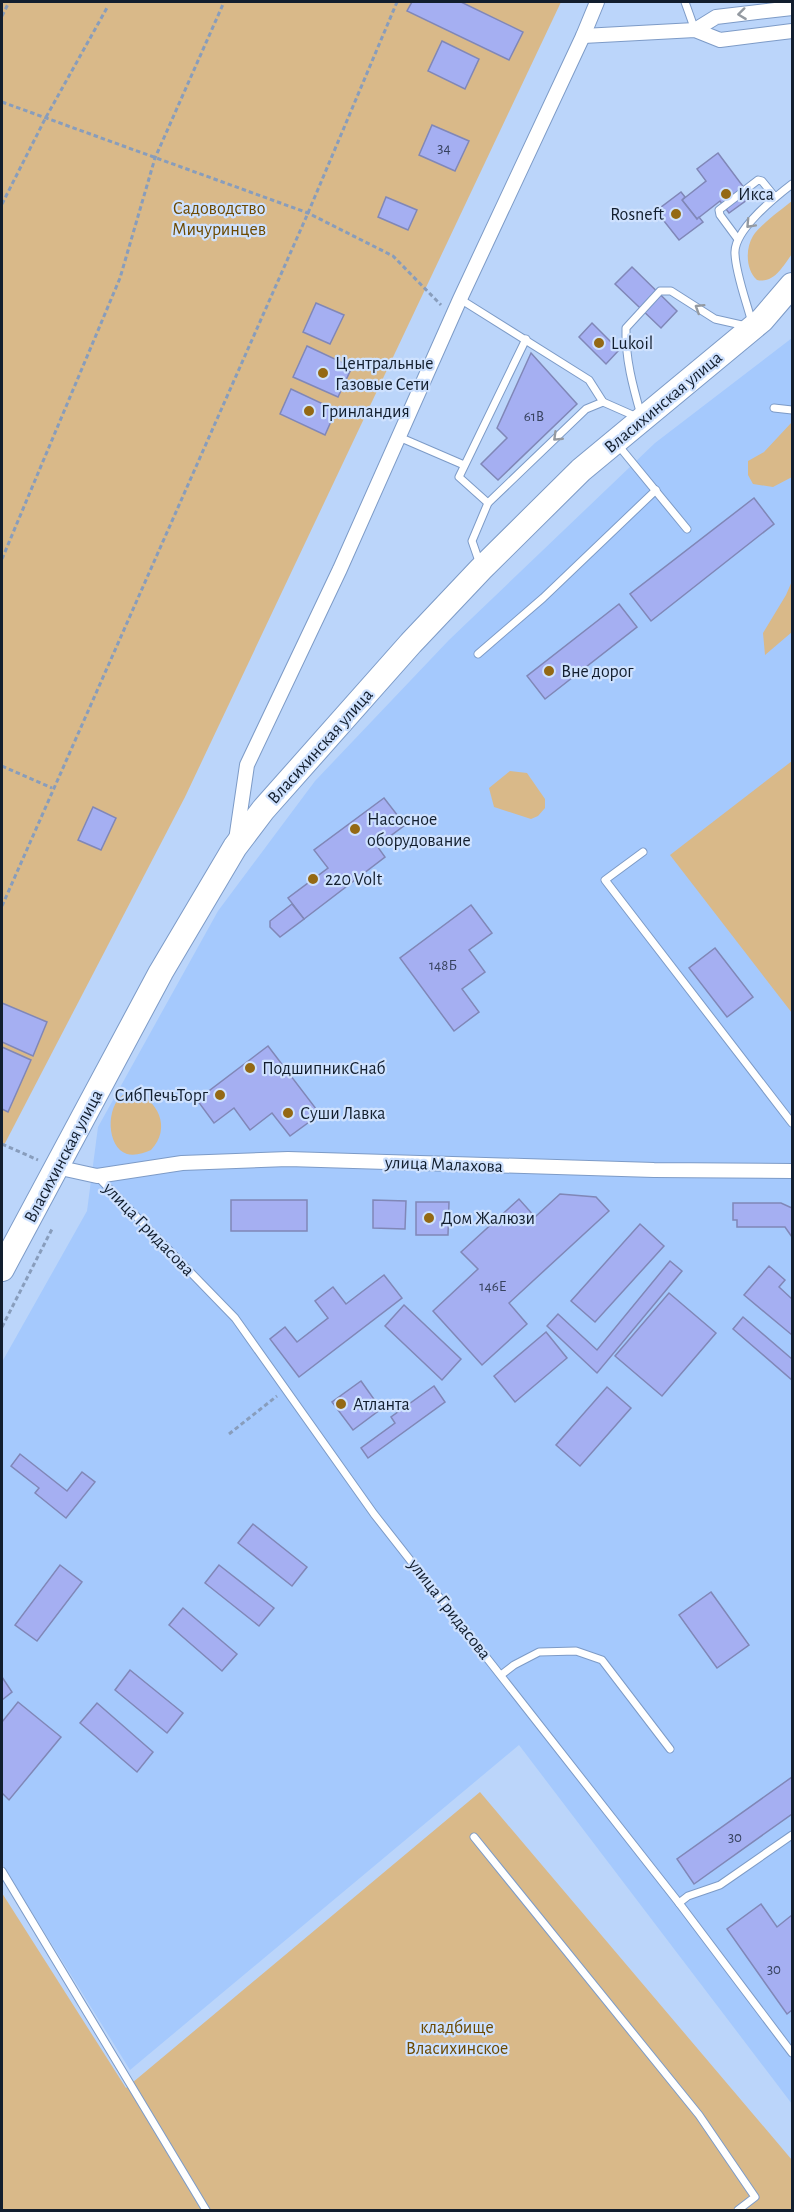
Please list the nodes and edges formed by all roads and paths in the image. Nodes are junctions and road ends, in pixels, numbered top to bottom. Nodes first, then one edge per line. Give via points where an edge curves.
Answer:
1 (9, 2) edge
2 (224, 2) edge
3 (398, 2) edge
4 (597, 2) edge
5 (685, 2) edge
6 (108, 6) dead end
7 (792, 8) edge
8 (2, 16) edge
9 (695, 30) junction
10 (792, 31) edge
11 (583, 36) junction
12 (2, 102) edge
13 (45, 119) junction
14 (155, 158) junction
15 (792, 184) edge
16 (774, 197) junction
17 (2, 204) edge
18 (308, 213) junction
19 (737, 238) junction
20 (792, 285) edge
21 (460, 299) junction
22 (792, 308) edge
23 (452, 317) junction
24 (757, 323) junction
25 (526, 339) junction
26 (603, 402) junction
27 (774, 408) dead end
28 (792, 410) edge
29 (642, 419) junction
30 (399, 437) junction
31 (615, 441) junction
32 (465, 465) junction
33 (656, 490) junction
34 (488, 503) junction
35 (687, 529) dead end
36 (2, 559) edge
37 (481, 569) junction
38 (478, 654) dead end
39 (2, 766) edge
40 (53, 789) junction
41 (235, 847) junction
42 (643, 852) dead end
43 (2, 906) edge
44 (792, 1123) edge
45 (2, 1144) edge
46 (56, 1167) junction
47 (792, 1171) edge
48 (97, 1176) junction
49 (52, 1229) dead end
50 (2, 1269) edge
51 (2, 1328) edge
52 (286, 1389) junction
53 (229, 1434) dead end
54 (501, 1675) junction
55 (670, 1749) dead end
56 (792, 1835) edge
57 (474, 1837) dead end
58 (2, 1871) edge
59 (679, 1903) junction
60 (792, 2051) edge
61 (206, 2211) edge
62 (738, 2211) edge

1 - 8 path
2 - 14 path
3 - 18 path
4 - 11 street
5 - 9 lane
6 - 13 path
7 -> 9 street via 716,17
9 - 10 street via 720,40
9 - 11 street
11 - 21 street
12 - 13 path
13 - 14 path
13 - 17 path
14 - 18 path
14 - 36 path via 120,278
15 - 16 lane
16 -> 19 lane
16 - 19 lane via 758,180 719,210
18 - 23 path via 393,256
18 - 40 path
19 - 24 lane via 735,254
20 - 24 highway
21 - 23 street
21 - 25 lane
22 - 24 highway
23 - 30 street
24 - 29 highway, Власихинская улица
24 -> 29 lane via 715,319 671,291 660,291 626,328 630,376
25 - 26 lane via 589,380
25 - 32 lane
26 - 29 lane
26 -> 34 lane via 586,409
27 - 28 lane
29 - 31 highway, Власихинская улица
30 - 32 lane
30 - 41 street via 247,765
31 - 33 lane
31 - 37 highway, Власихинская улица
32 - 34 lane via 459,477
33 - 35 lane
33 - 38 lane
34 - 37 lane via 472,541
37 - 41 highway, Власихинская улица via 293,774
39 - 40 path
40 - 43 path
41 - 46 highway, Власихинская улица via 161,972
42 - 44 lane via 605,880
45 - 46 path
46 - 48 street
46 - 50 highway, Власихинская улица
47 - 48 street, улица Малахова via 288,1158 182,1163
48 - 52 lane, улица Гридасова via 235,1318
49 - 51 path
52 - 53 path
52 - 54 lane, улица Гридасова via 374,1514
54 - 55 lane via 539,1652 576,1650 602,1660
54 - 59 lane, улица Гридасова
56 - 59 lane via 720,1885
57 - 62 lane via 699,2115 755,2197
58 - 61 lane
59 - 60 lane, улица Гридасова

